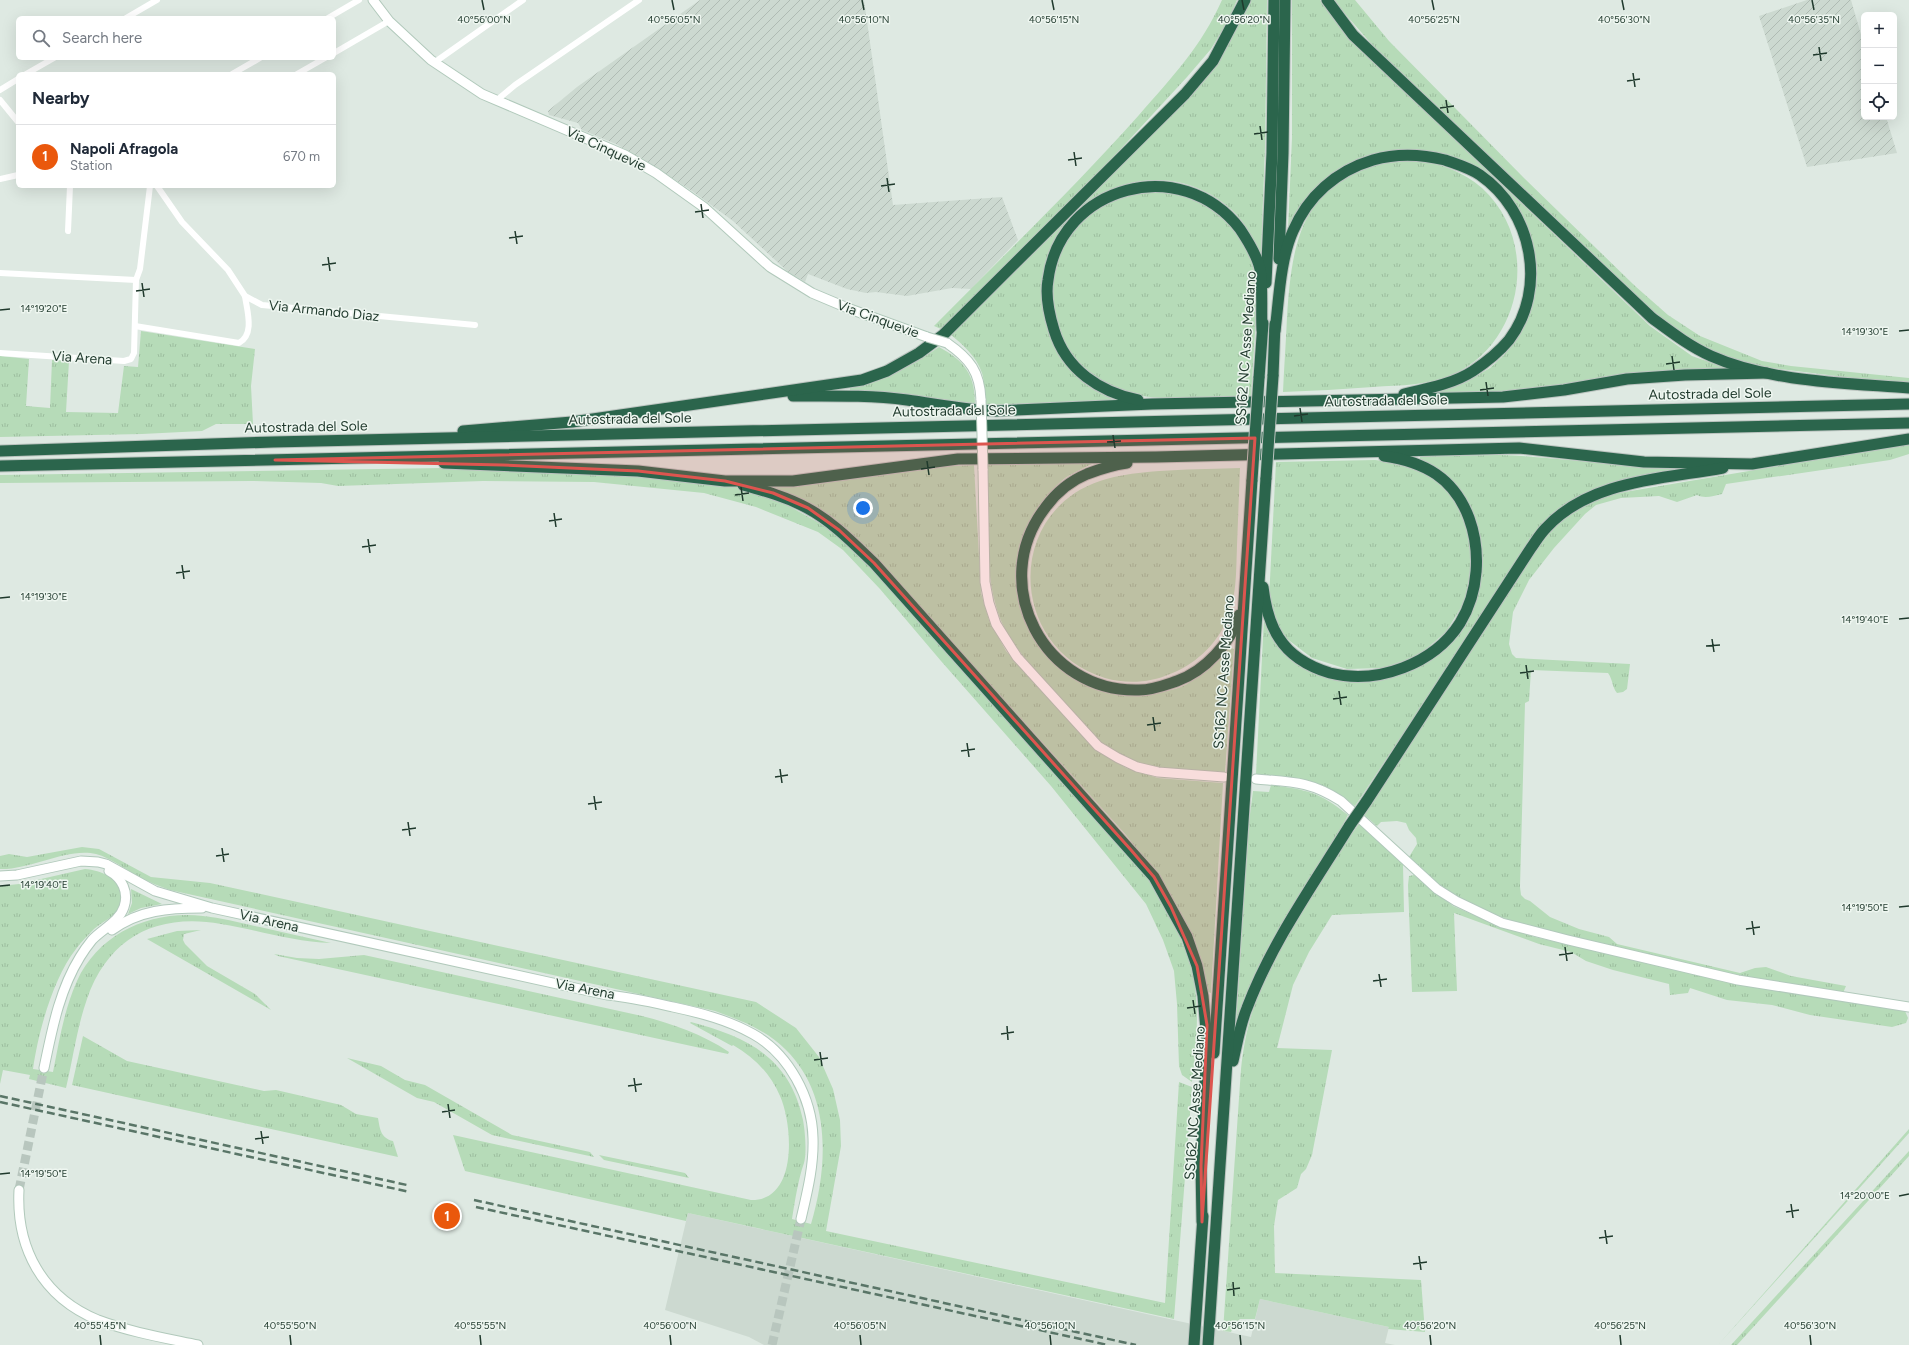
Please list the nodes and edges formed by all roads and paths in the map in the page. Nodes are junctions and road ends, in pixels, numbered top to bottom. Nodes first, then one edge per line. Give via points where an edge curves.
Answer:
1 (157, 0) edge
2 (359, 0) edge
3 (373, 0) edge
4 (523, 0) edge
5 (639, 0) edge
6 (1245, 0) edge
7 (1274, 0) edge
8 (1285, 0) edge
9 (1327, 0) edge
10 (129, 16) edge
11 (331, 16) edge
12 (390, 21) junction
13 (336, 52) edge
14 (50, 60) edge
15 (256, 60) edge
16 (322, 60) edge
17 (435, 62) junction
18 (30, 72) edge
19 (236, 72) edge
20 (300, 72) edge
21 (16, 80) edge
22 (0, 90) edge
23 (0, 100) edge
24 (497, 100) junction
25 (16, 120) edge
26 (16, 175) edge
27 (0, 179) edge
28 (70, 188) edge
29 (150, 188) edge
30 (158, 188) edge
31 (68, 231) dead end
32 (0, 273) edge
33 (136, 280) junction
34 (245, 296) junction
35 (475, 325) dead end
36 (135, 326) junction
37 (1262, 330) junction
38 (1275, 331) junction
39 (0, 353) edge
40 (1767, 373) junction
41 (1909, 388) edge
42 (753, 396) junction
43 (1374, 399) junction
44 (1152, 404) junction
45 (1909, 404) edge
46 (1909, 423) edge
47 (1909, 439) edge
48 (353, 441) junction
49 (0, 451) edge
50 (1352, 451) junction
51 (1156, 457) junction
52 (275, 460) junction
53 (1752, 464) junction
54 (0, 466) edge
55 (725, 481) junction
56 (1260, 559) junction
57 (1244, 597) junction
58 (1224, 777) dead end
59 (1256, 779) dead end
60 (92, 862) junction
61 (0, 876) edge
62 (212, 908) junction
63 (84, 952) junction
64 (1909, 1007) edge
65 (1230, 1066) junction
66 (1209, 1067) junction
67 (44, 1068) tunnel mouth
68 (19, 1190) tunnel mouth
69 (801, 1219) tunnel mouth
70 (198, 1345) edge
71 (1194, 1345) edge
72 (1208, 1345) edge

1 - 10 street
2 - 11 street
3 - 12 street, Via Cinquevie
4 - 17 street
5 - 24 street
6 - 42 highway via 1213,61 1185,94 944,335 887,371 862,380
7 - 37 highway, SS162 NC Asse Mediano via 1269,241
8 - 38 highway, SS162 NC Asse Mediano via 1283,153
9 - 40 highway via 1353,35 1652,318 1681,341 1711,356
12 - 13 street
12 - 17 street, Via Cinquevie
14 - 18 street
15 - 19 street
16 - 20 street
17 - 24 street, Via Cinquevie via 482,94
21 - 22 street
23 - 25 street
24 - 58 street, Via Cinquevie, bridge via 625,155 656,173 705,208 770,267 812,293 947,343 965,358 973,367 981,386 985,582 996,624 1017,657 1098,746 1137,767 1158,772
26 - 27 street
28 - 31 street
29 - 33 street, Via Arena via 140,269
30 - 34 street, Via Armando Diaz via 182,222 228,270
32 - 33 street
33 - 36 street, Via Arena
34 - 35 street, Via Armando Diaz via 262,305
34 - 36 street via 249,330 245,340 239,343
36 - 39 street, Via Arena via 134,352 131,359 124,361
37 - 44 highway via 1260,269 1249,241 1231,217 1207,199 1179,188 1149,186 1120,191 1093,205 1071,225 1055,251 1048,280 1048,310 1060,346 1082,375 1110,392
37 - 57 highway, SS162 NC Asse Mediano, bridge
38 - 43 highway via 1286,251 1293,231 1317,193 1334,178 1356,165 1384,157 1414,154 1458,164 1479,174 1499,192 1517,214 1527,240 1531,269 1529,294 1521,319 1509,340 1491,358 1471,372 1424,389
38 - 56 highway, SS162 NC Asse Mediano, bridge
40 - 41 highway
40 - 43 highway via 1685,374 1502,397
42 - 44 highway via 847,396 996,411
42 - 48 highway via 572,422
43 - 44 highway
45 - 48 highway, Autostrada del Sole
46 - 52 highway
47 - 53 highway
48 - 49 highway, Autostrada del Sole
50 - 51 highway
50 - 53 highway via 1519,448 1644,462
50 - 56 highway via 1405,459 1429,469 1448,482 1463,502 1474,529 1478,553 1470,600 1456,628 1429,654 1390,673 1362,677 1339,675 1317,669 1298,659 1279,638 1266,608
51 - 55 highway via 958,459 793,481
51 - 57 highway via 1086,474 1066,486 1038,517 1026,542 1022,562 1022,594 1030,620 1046,648 1066,667 1090,681 1111,688 1139,690 1160,687 1185,678 1203,666 1227,642 1236,625
52 - 54 highway
52 - 55 highway via 503,464 638,472
53 - 65 highway, bridge via 1610,488 1584,499 1546,528 1280,936 1246,1010
55 - 66 highway via 773,493 808,508 839,530 874,563 1154,877 1187,937 1197,966 1207,1024
56 - 65 highway, SS162 NC Asse Mediano
57 - 66 highway, SS162 NC Asse Mediano
59 - 64 street via 1306,784 1324,790 1341,801 1437,889 1456,902 1502,923 1738,980
60 - 61 street, Via Arena via 77,862 17,875
60 - 62 street, Via Arena via 106,864 155,891
60 - 63 street, Via Arena via 119,879 124,888 126,901 118,918 93,940
62 - 63 street, Via Arena via 150,912 121,924
62 - 69 street, Via Arena via 693,1011 715,1017 755,1035 777,1053 791,1070 809,1108 813,1157
63 - 67 street, Via Arena via 63,990
65 - 72 highway
66 - 71 highway via 1201,1166 1202,1222
68 - 70 street via 19,1215 24,1243 37,1270 56,1294 98,1320

